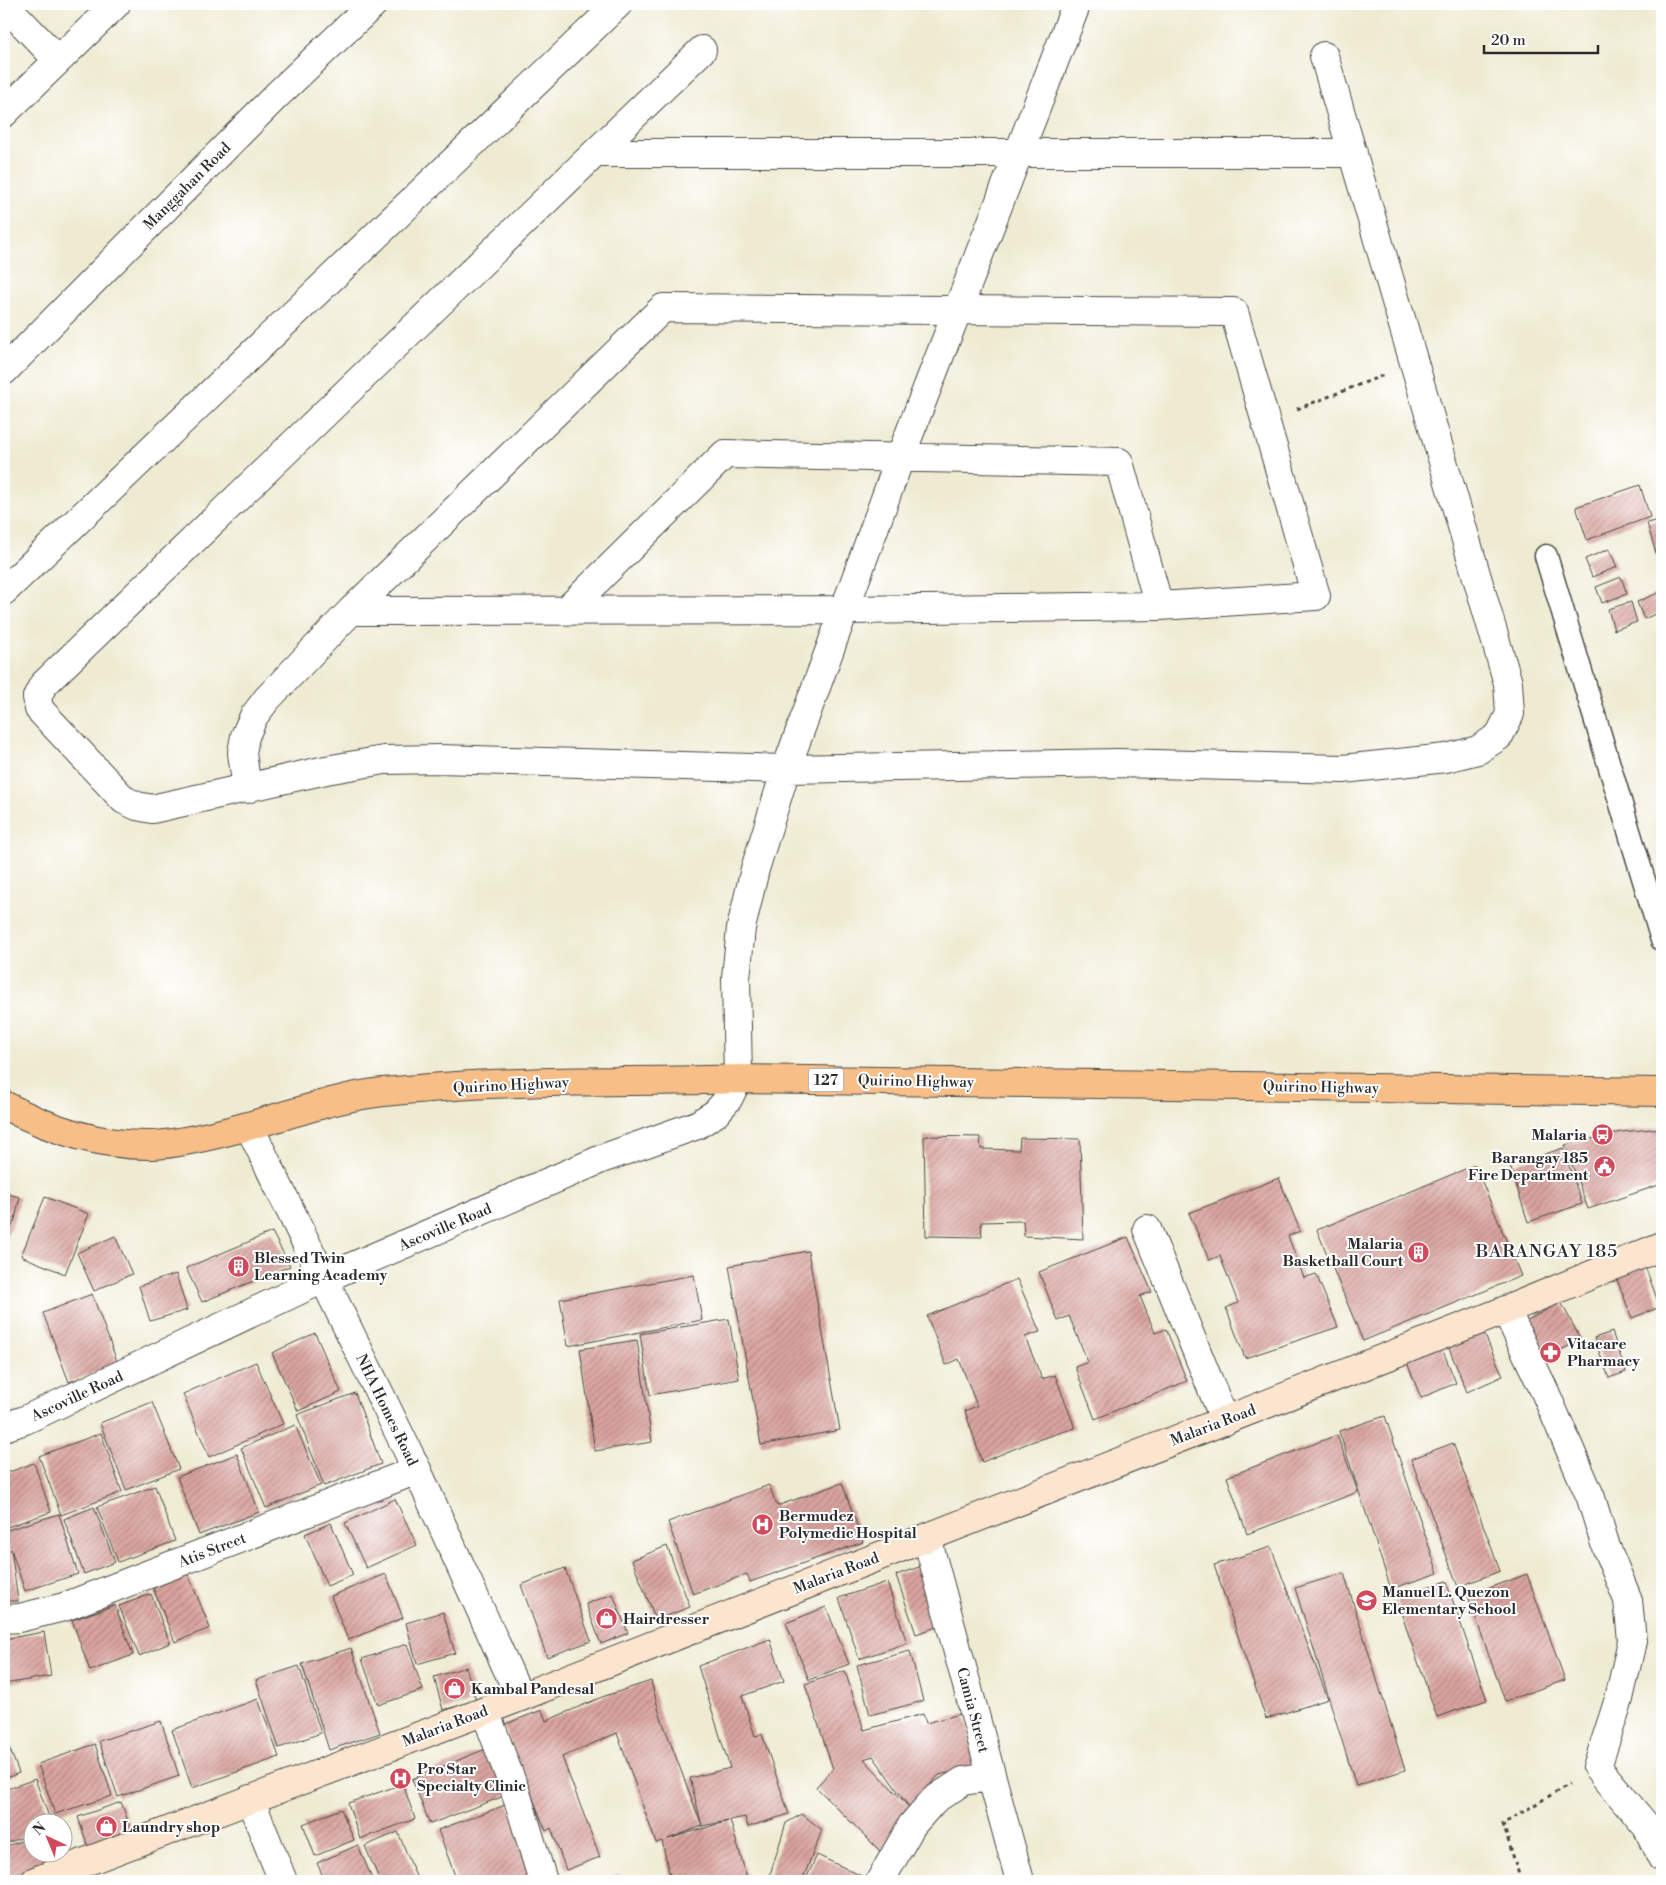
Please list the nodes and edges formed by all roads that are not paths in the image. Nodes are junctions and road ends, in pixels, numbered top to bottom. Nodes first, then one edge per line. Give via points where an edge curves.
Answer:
1 (4, 4) edge
2 (116, 4) edge
3 (372, 4) edge
4 (618, 4) edge
5 (1075, 8) dead end
6 (702, 50) dead end
7 (1324, 56) dead end
8 (58, 60) junction
9 (4, 112) edge
10 (596, 153) junction
11 (1019, 154) junction
12 (1353, 154) junction
13 (958, 310) junction
14 (4, 371) edge
15 (900, 458) junction
16 (1546, 556) dead end
17 (4, 592) edge
18 (1160, 606) junction
19 (567, 610) junction
20 (845, 610) junction
21 (351, 611) junction
22 (786, 769) junction
23 (248, 789) junction
24 (1662, 940) edge
25 (738, 1079) junction
26 (1662, 1092) edge
27 (4, 1105) edge
28 (249, 1126) junction
29 (1147, 1229) dead end
30 (1662, 1246) edge
31 (323, 1279) junction
32 (1506, 1310) junction
33 (1225, 1421) junction
34 (4, 1427) edge
35 (417, 1470) junction
36 (927, 1538) junction
37 (4, 1619) edge
38 (520, 1697) junction
39 (485, 1711) junction
40 (991, 1777) junction
41 (250, 1799) junction
42 (1662, 1858) edge
43 (35, 1881) edge
44 (283, 1881) edge
45 (543, 1881) edge
46 (880, 1881) edge
47 (1020, 1881) edge

1 - 8 street
2 - 8 street
3 - 14 street, Manggahan Road via 277,95
4 - 17 street
5 - 11 street
6 - 10 street
7 - 12 street
8 - 9 street
10 - 11 street
10 - 23 street via 57,671 43,685 37,697 39,710 50,722 124,800 137,806 152,809
11 - 12 street
11 - 13 street
12 - 22 street via 1508,683 1510,714 1499,736 1478,750 1446,758 1343,769 1118,763
13 - 15 street
13 - 18 street via 1234,312 1316,596
13 - 21 street via 663,308
15 - 18 street via 1119,462
15 - 19 street via 725,454
15 - 20 street
16 - 24 lane
18 - 20 street
19 - 20 street
19 - 21 street
20 - 22 street
21 - 23 street via 254,716 242,753
22 - 23 street via 384,760
22 - 25 street via 755,869 741,928 736,978
25 - 26 main road, Quirino Highway / 127
25 - 28 main road, Quirino Highway / 127 via 519,1083 381,1092 307,1107
25 - 31 street, Ascoville Road via 716,1113 698,1124 604,1158
27 - 28 main road, Quirino Highway / 127 via 72,1134 115,1144 153,1145
28 - 31 street, NHA Homes Road
29 - 33 street
30 - 32 main road, Malaria Road
31 - 34 street, Ascoville Road
31 - 35 street, NHA Homes Road
32 - 33 main road, Malaria Road
32 - 42 street via 1591,1498 1606,1547 1628,1600 1632,1642 1619,1699 1597,1767 1647,1827
33 - 36 main road, Malaria Road
35 - 37 street, Atis Street via 64,1607
35 - 38 street, NHA Homes Road
36 - 38 main road, Malaria Road
36 - 40 street, Camia Street
38 - 39 main road, Malaria Road
39 - 41 main road, Malaria Road
39 - 45 street via 517,1796
40 - 46 street via 963,1781 934,1800 912,1825
40 - 47 street, Camia Street
41 - 43 main road, Malaria Road
41 - 44 street

